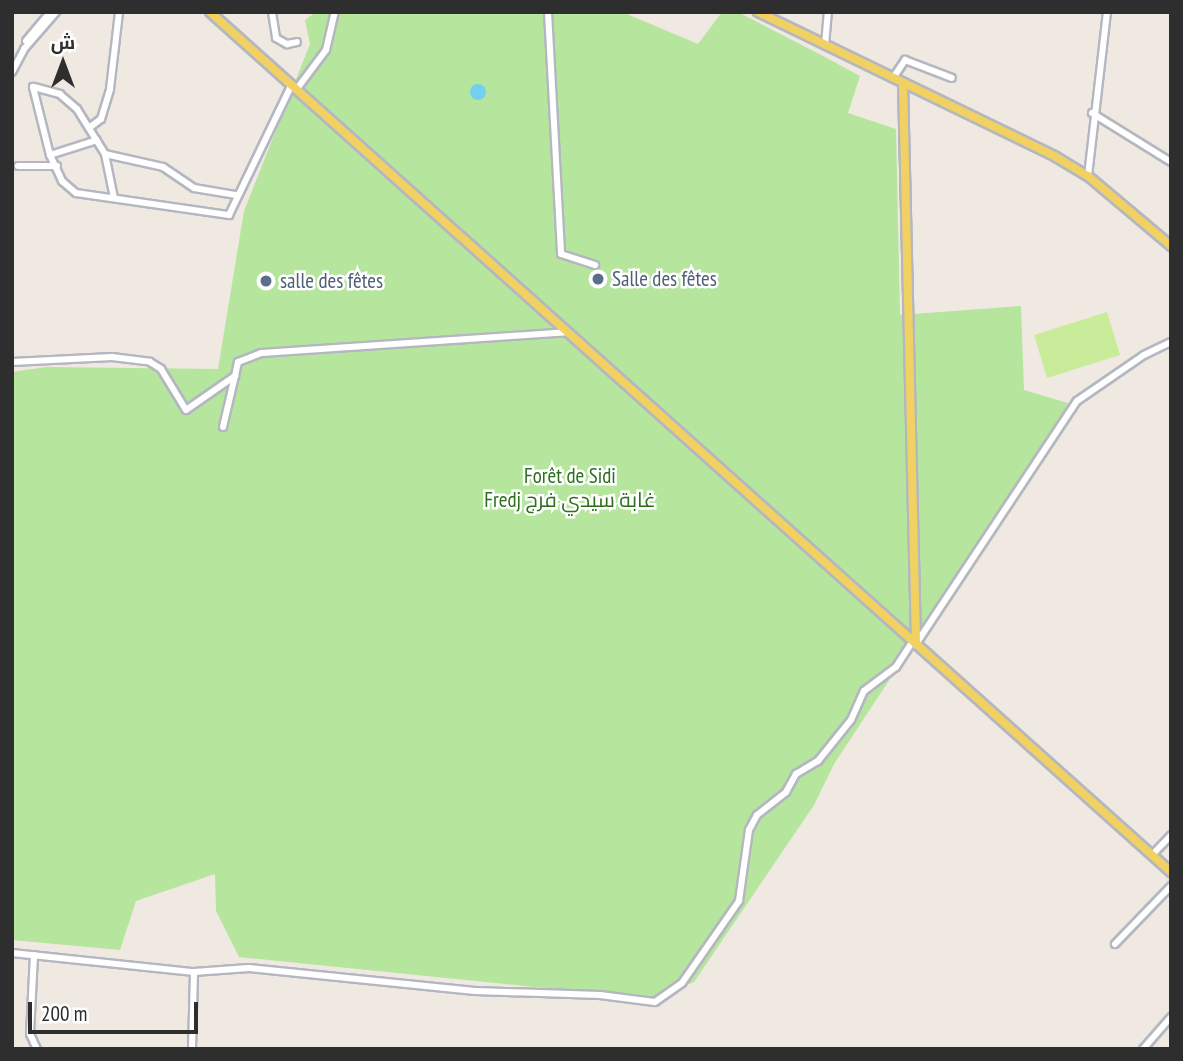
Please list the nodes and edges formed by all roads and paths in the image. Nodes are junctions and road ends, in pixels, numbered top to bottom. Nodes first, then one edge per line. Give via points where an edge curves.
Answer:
1 (50, 12) edge
2 (56, 12) edge
3 (119, 12) edge
4 (210, 12) edge
5 (272, 12) edge
6 (335, 12) edge
7 (548, 12) edge
8 (758, 12) edge
9 (828, 12) edge
10 (1107, 12) edge
11 (297, 42) dead end
12 (825, 45) junction
13 (12, 60) edge
14 (12, 72) edge
15 (893, 78) junction
16 (951, 78) dead end
17 (903, 83) junction
18 (294, 88) junction
19 (1092, 113) junction
20 (89, 128) junction
21 (97, 140) junction
22 (106, 154) junction
23 (50, 155) junction
24 (1171, 162) edge
25 (18, 166) dead end
26 (57, 166) junction
27 (1088, 176) junction
28 (236, 195) junction
29 (114, 198) junction
30 (1171, 246) edge
31 (595, 265) dead end
32 (569, 332) junction
33 (1171, 342) edge
34 (12, 362) edge
35 (235, 376) junction
36 (223, 427) dead end
37 (914, 644) junction
38 (1171, 835) edge
39 (1152, 855) junction
40 (1171, 872) edge
41 (1171, 886) edge
42 (1115, 944) dead end
43 (12, 953) edge
44 (34, 955) junction
45 (194, 972) junction
46 (1171, 1017) edge
47 (37, 1049) edge
48 (192, 1049) edge
49 (1143, 1049) edge

1 - 13 street
2 - 14 street via 24,49
3 - 20 street via 110,89 101,119
4 - 18 main road
5 - 11 street via 275,38
6 - 18 street via 326,50
7 - 31 street via 561,254
8 - 12 main road
9 - 12 street
10 - 19 street
12 - 15 main road
15 - 16 street via 905,60
15 - 17 main road
17 - 27 main road
17 - 37 main road
18 - 28 street
18 - 32 main road
19 - 24 street
19 - 27 street
20 - 21 street
20 - 23 street via 60,94 33,87
21 - 22 street
21 - 23 street
22 - 28 street via 163,167 194,188
22 - 29 street
23 - 26 street
25 - 26 street
26 - 29 street via 62,181 76,192
27 - 30 main road
28 - 29 street via 229,215
32 - 35 street via 284,348 237,362
32 - 37 main road
33 - 37 street via 1077,401
34 - 35 street via 112,357 150,362 161,369 186,410
35 - 36 street
37 - 39 main road
37 - 45 street via 896,667 864,691 849,724 818,761 796,774 786,792 757,815 749,830 739,901 682,983 662,999 644,1003 600,995 475,991 249,968
38 - 39 street
39 - 40 main road
41 - 42 street
43 - 44 street
44 - 45 street
44 - 47 street via 30,1034
45 - 48 street
46 - 49 street

